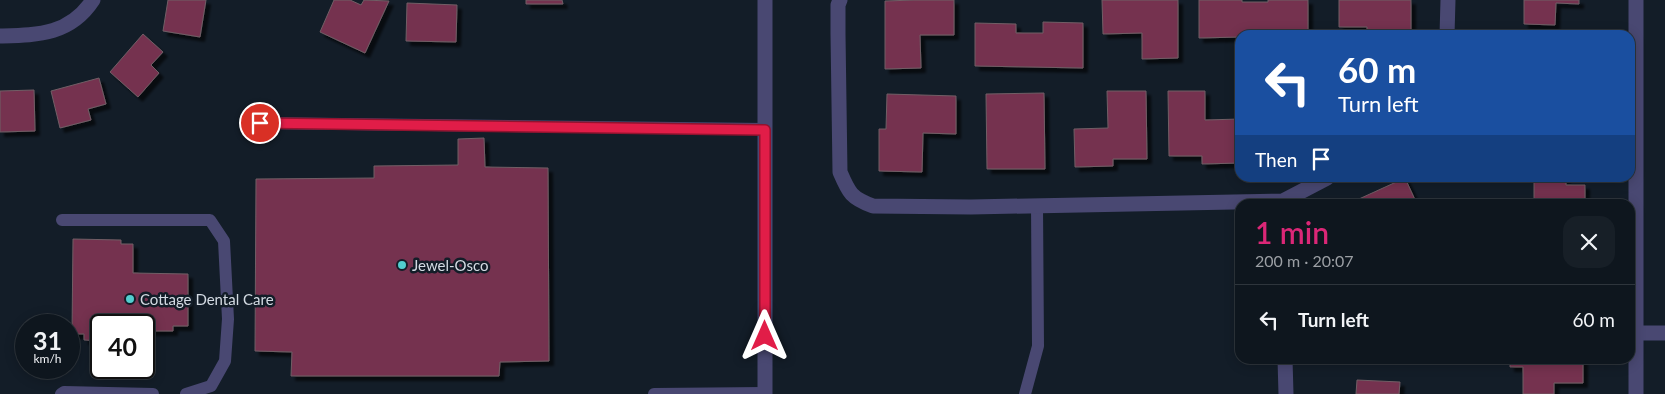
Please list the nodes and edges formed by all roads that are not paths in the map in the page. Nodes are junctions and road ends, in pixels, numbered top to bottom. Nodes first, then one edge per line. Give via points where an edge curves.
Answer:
1 (93, 0) edge
2 (765, 0) edge
3 (840, 0) edge
4 (1448, 0) edge
5 (1636, 0) edge
6 (1448, 30) edge
7 (0, 36) edge
8 (260, 123) dead end
9 (765, 130) junction
10 (1320, 182) edge
11 (1290, 199) edge
12 (1235, 204) edge
13 (1037, 206) junction
14 (62, 220) dead end
15 (1635, 333) junction
16 (1665, 333) edge
17 (1285, 364) edge
18 (765, 393) edge
19 (61, 394) edge
20 (153, 394) edge
21 (186, 394) edge
22 (654, 394) edge
23 (1026, 394) edge
24 (1286, 394) edge
25 (1636, 394) edge

1 - 7 street via 78,18 65,26 39,35
2 - 9 street
3 - 13 street via 840,172 848,191 859,201 873,206
4 - 6 street
5 - 15 street
8 - 9 lane
9 - 18 street
10 - 11 street
12 - 13 street
13 - 23 lane via 1038,346
14 - 21 lane via 210,220 224,241 228,319 225,361 211,386
15 - 16 street
15 - 25 street
17 - 24 street
18 - 22 lane
19 - 20 lane

